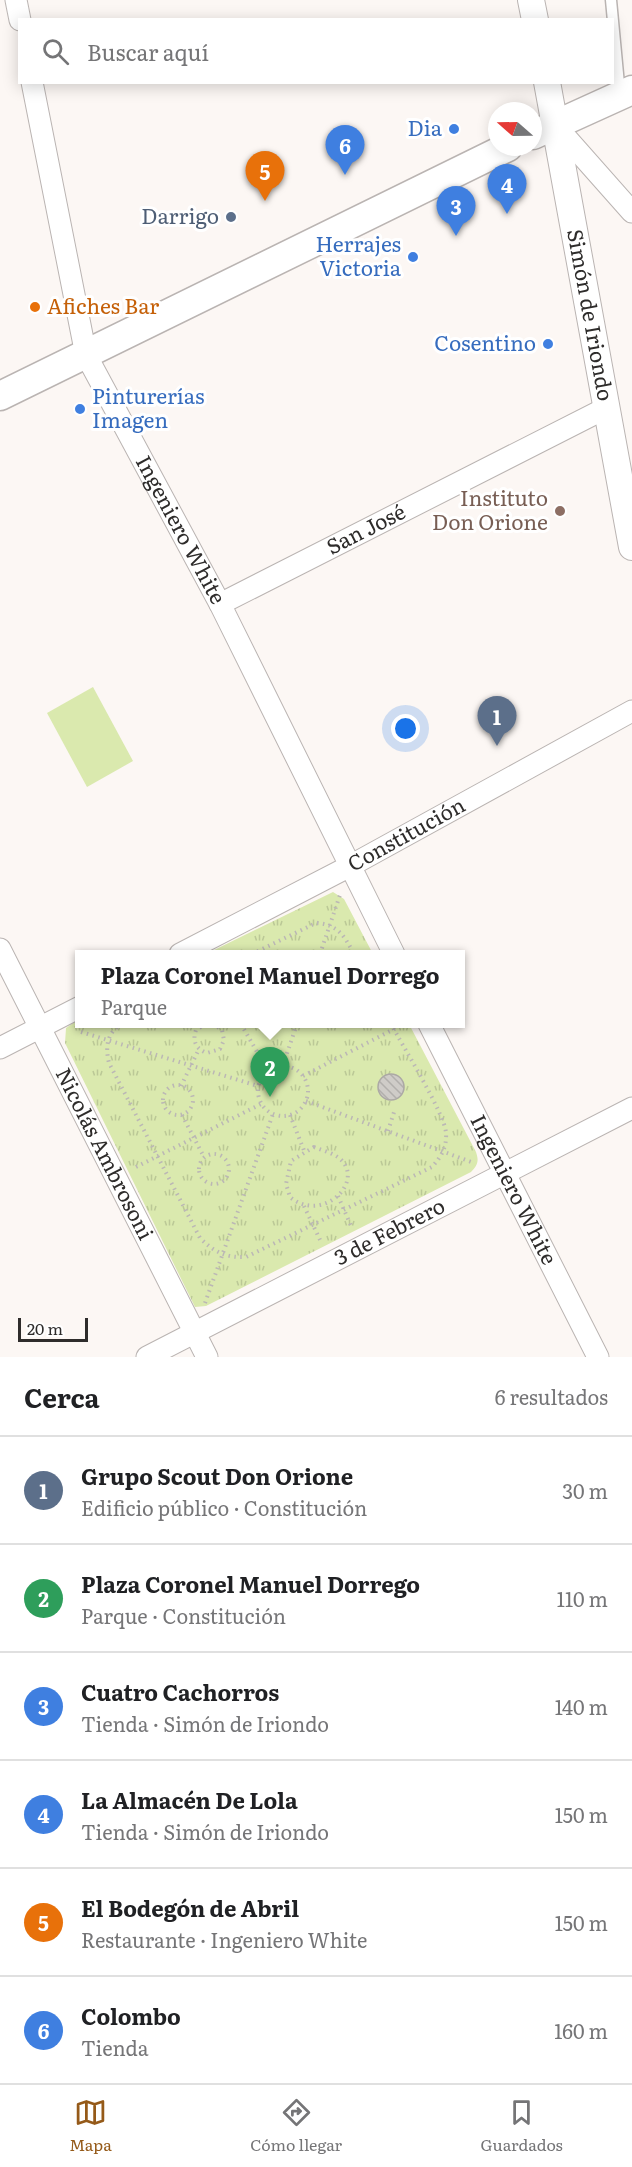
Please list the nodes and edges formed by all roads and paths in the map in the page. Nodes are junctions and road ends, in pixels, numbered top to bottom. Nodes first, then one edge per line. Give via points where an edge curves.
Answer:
1 (16, 0) edge
2 (531, 0) edge
3 (611, 0) edge
4 (20, 18) edge
5 (535, 18) edge
6 (614, 18) edge
7 (614, 18) edge
8 (32, 84) edge
9 (547, 84) edge
10 (626, 92) edge
11 (544, 129) edge
12 (490, 156) edge
13 (632, 212) edge
14 (86, 355) junction
15 (0, 396) edge
16 (608, 407) junction
17 (632, 547) edge
18 (220, 604) junction
19 (632, 711) edge
20 (350, 866) junction
21 (330, 925) junction
22 (0, 949) edge
23 (188, 950) edge
24 (260, 950) edge
25 (321, 950) edge
26 (352, 950) edge
27 (392, 950) edge
28 (75, 1009) edge
29 (44, 1025) junction
30 (117, 1028) edge
31 (199, 1028) edge
32 (219, 1028) edge
33 (244, 1028) edge
34 (295, 1028) edge
35 (432, 1028) edge
36 (394, 1029) joint
37 (108, 1041) junction
38 (0, 1048) edge
39 (199, 1048) junction
40 (190, 1065) junction
41 (283, 1065) junction
42 (268, 1071) junction
43 (303, 1076) junction
44 (181, 1086) junction
45 (258, 1086) junction
46 (306, 1101) junction
47 (261, 1104) junction
48 (632, 1108) edge
49 (395, 1109) dead end
50 (183, 1114) junction
51 (273, 1114) junction
52 (290, 1115) junction
53 (388, 1131) junction
54 (194, 1138) junction
55 (443, 1152) junction
56 (305, 1153) junction
57 (157, 1156) junction
58 (204, 1157) junction
59 (506, 1175) junction
60 (116, 1177) junction
61 (338, 1196) junction
62 (303, 1205) junction
63 (344, 1209) junction
64 (313, 1225) junction
65 (360, 1249) junction
66 (223, 1255) junction
67 (332, 1263) junction
68 (194, 1333) junction
69 (147, 1357) edge
70 (207, 1357) edge
71 (598, 1357) edge

1 - 4 street
2 - 5 street
3 - 7 lane
6 - 10 lane
8 - 14 street, Ingeniero White
9 - 11 street, Simón de Iriondo
10 - 11 main road
11 - 13 street
11 - 16 street, Simón de Iriondo
12 - 14 main road
14 - 15 main road
14 - 18 street, Ingeniero White
16 - 17 street, Simón de Iriondo
16 - 18 street, San José
18 - 20 street, Ingeniero White
19 - 20 street, Constitución
20 - 21 path
20 - 23 street, Constitución
20 - 27 street, Ingeniero White
21 - 24 path via 307,925
21 - 25 path
21 - 26 path via 344,935
22 - 29 street, Nicolás Ambrosoni
28 - 29 street
29 - 37 path
29 - 38 street
29 - 60 street, Nicolás Ambrosoni
30 - 37 path
31 - 39 path via 195,1035
32 - 39 path via 223,1045 212,1053
33 - 42 path
34 - 41 path
35 - 59 street, Ingeniero White
36 - 43 path
36 - 55 path via 445,1126
37 - 40 path
37 - 57 path via 109,1063
39 - 40 path
40 - 44 path
40 - 45 path
41 - 42 path
41 - 43 path
42 - 45 path
43 - 46 path via 308,1092
44 - 50 path via 193,1097 192,1107
44 - 50 path via 168,1089 163,1103 171,1114
45 - 47 path
46 - 52 path
46 - 53 path
47 - 51 path
47 - 54 path
48 - 59 street, 3 de Febrero
49 - 53 path
50 - 54 path
51 - 52 path
51 - 66 path
52 - 56 path
53 - 55 path
54 - 57 path
54 - 58 path
55 - 59 path
55 - 63 path via 432,1167
56 - 61 path via 314,1147 344,1163 346,1180
56 - 62 path via 291,1161 286,1184 290,1197
57 - 60 path
57 - 66 path via 200,1238
58 - 58 path via 199,1166 203,1180 211,1184 224,1180 229,1171 226,1161 213,1154
59 - 65 street, 3 de Febrero
59 - 71 street, Ingeniero White
60 - 68 street, Nicolás Ambrosoni
61 - 62 path via 324,1206
61 - 63 path
62 - 64 path
63 - 64 path
63 - 65 path
64 - 66 path via 246,1257
64 - 67 path
65 - 67 street, 3 de Febrero
66 - 68 path
67 - 68 street, 3 de Febrero
68 - 69 street, 3 de Febrero
68 - 70 street, Nicolás Ambrosoni

